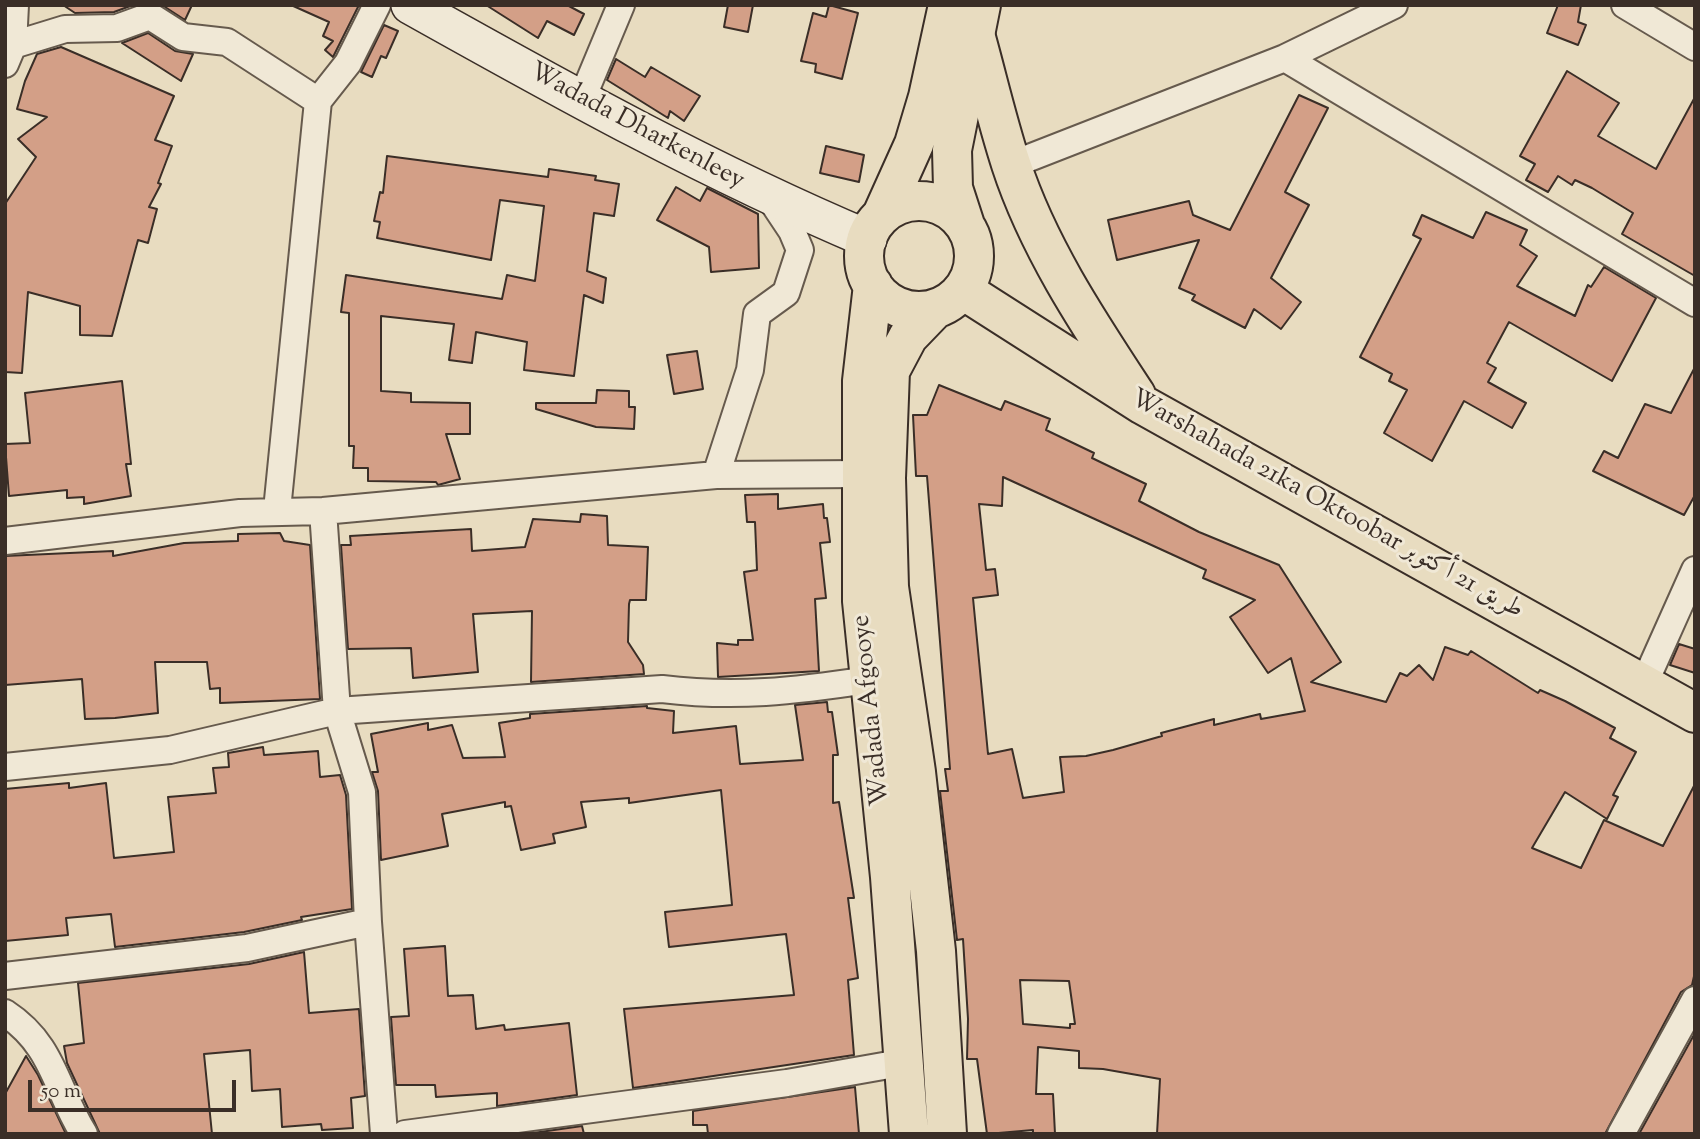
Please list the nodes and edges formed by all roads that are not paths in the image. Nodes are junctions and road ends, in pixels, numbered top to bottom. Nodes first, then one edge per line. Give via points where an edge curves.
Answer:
1 (15, 5) edge
2 (377, 5) edge
3 (410, 5) edge
4 (621, 5) edge
5 (948, 5) edge
6 (1394, 5) edge
7 (1625, 5) edge
8 (978, 20) edge
9 (1695, 47) edge
10 (9, 54) edge
11 (1285, 58) junction
12 (318, 101) junction
13 (581, 101) junction
14 (1011, 165) junction
15 (770, 198) junction
16 (965, 225) junction
17 (875, 227) junction
18 (873, 285) junction
19 (949, 300) junction
20 (1695, 303) edge
21 (1143, 405) junction
22 (860, 474) junction
23 (716, 475) junction
24 (277, 510) junction
25 (323, 510) junction
26 (5, 541) edge
27 (1695, 570) edge
28 (868, 680) junction
29 (1644, 684) junction
30 (337, 711) junction
31 (1695, 713) edge
32 (5, 767) edge
33 (368, 922) junction
34 (5, 976) edge
35 (1695, 1000) edge
36 (5, 1013) edge
37 (906, 1062) junction
38 (84, 1134) edge
39 (384, 1134) edge
40 (405, 1134) edge
41 (909, 1134) edge
42 (947, 1134) edge
43 (1622, 1134) edge

1 - 10 street
2 - 12 street via 348,63
3 - 13 main road, Wadada Dharkenleey
4 - 13 street
5 - 17 main road via 914,145
6 - 11 street
7 - 9 street
8 - 14 main road
8 - 16 main road via 952,150 953,188
10 - 12 street via 65,29 117,28 150,16 183,37 227,42
11 - 14 street
11 - 20 street
12 - 24 street
13 - 15 main road, Wadada Dharkenleey
14 - 21 main road via 1033,219 1083,314
15 - 17 main road, Wadada Dharkenleey
15 - 23 street via 800,250 786,293 757,314 750,370
16 - 17 main road via 936,203 917,201 898,205
16 - 19 main road via 972,241 971,275
17 - 18 main road via 865,268
18 - 19 main road via 886,300 918,312
18 - 22 main road, Wadada Afgooye via 862,382
19 - 21 main road, Warshahada 21ka Oktoobar طريق 21 أكتوبر
19 - 42 main road, Wadada Afgooye via 908,337 890,371 886,478 889,587 936,951
21 - 29 main road, Warshahada 21ka Oktoobar طريق 21 أكتوبر
22 - 23 street
22 - 28 main road, Wadada Afgooye
23 - 25 street
24 - 25 street
24 - 26 street
25 - 30 street
27 - 29 street
28 - 30 street via 779,693 714,696 662,689
28 - 37 main road, Wadada Afgooye
29 - 31 main road, Warshahada 21ka Oktoobar طريق 21 أكتوبر
30 - 32 street via 170,750
30 - 33 street via 362,792
33 - 34 street via 247,948
33 - 39 street
35 - 43 street
36 - 38 street via 21,1023 45,1051
37 - 40 street via 787,1083
37 - 41 main road, Wadada Afgooye

